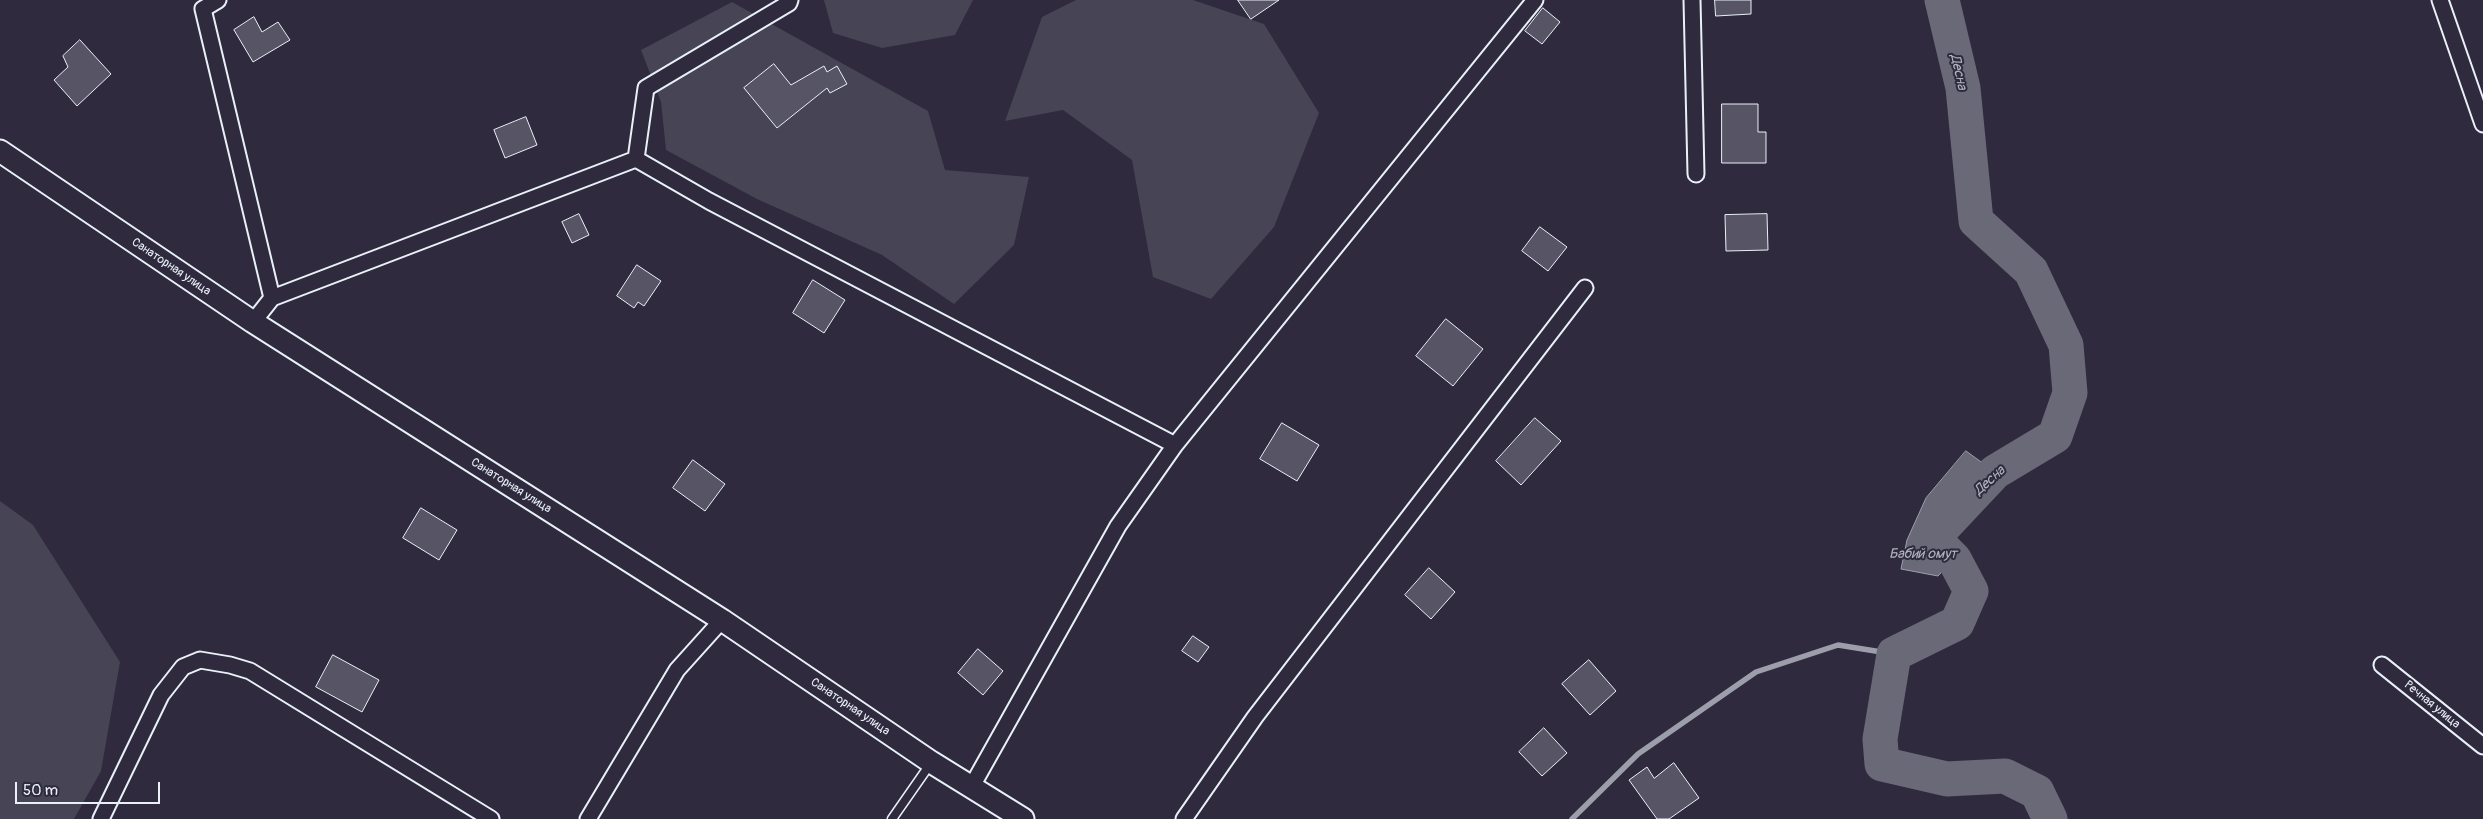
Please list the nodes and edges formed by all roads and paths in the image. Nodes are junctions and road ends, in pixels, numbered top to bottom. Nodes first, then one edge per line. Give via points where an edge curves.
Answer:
1 (218, 0) edge
2 (1535, 0) edge
3 (1692, 0) edge
4 (2440, 0) edge
5 (792, 1) edge
6 (2483, 124) edge
7 (0, 151) edge
8 (636, 159) junction
9 (1696, 174) dead end
10 (1585, 288) dead end
11 (272, 298) junction
12 (253, 322) junction
13 (1175, 445) junction
14 (722, 620) junction
15 (2382, 665) dead end
16 (2483, 746) edge
17 (932, 762) junction
18 (972, 786) junction
19 (101, 819) edge
20 (490, 819) edge
21 (588, 819) edge
22 (892, 819) edge
23 (1023, 819) edge
24 (1184, 819) edge

1 - 11 street via 204,9
2 - 13 street
3 - 9 street
4 - 6 street
5 - 8 street via 646,88
7 - 12 street, Санаторная улица
8 - 11 street
8 - 13 street
10 - 24 street via 1255,717
11 - 12 street
12 - 14 street, Санаторная улица
13 - 18 street via 1118,526
14 - 17 street, Санаторная улица
14 - 21 street via 678,670
15 - 16 street, Речная улица
17 - 18 street, Санаторная улица
17 - 22 lane
18 - 23 street, Санаторная улица
19 - 20 street via 161,695 183,667 200,660 250,671

